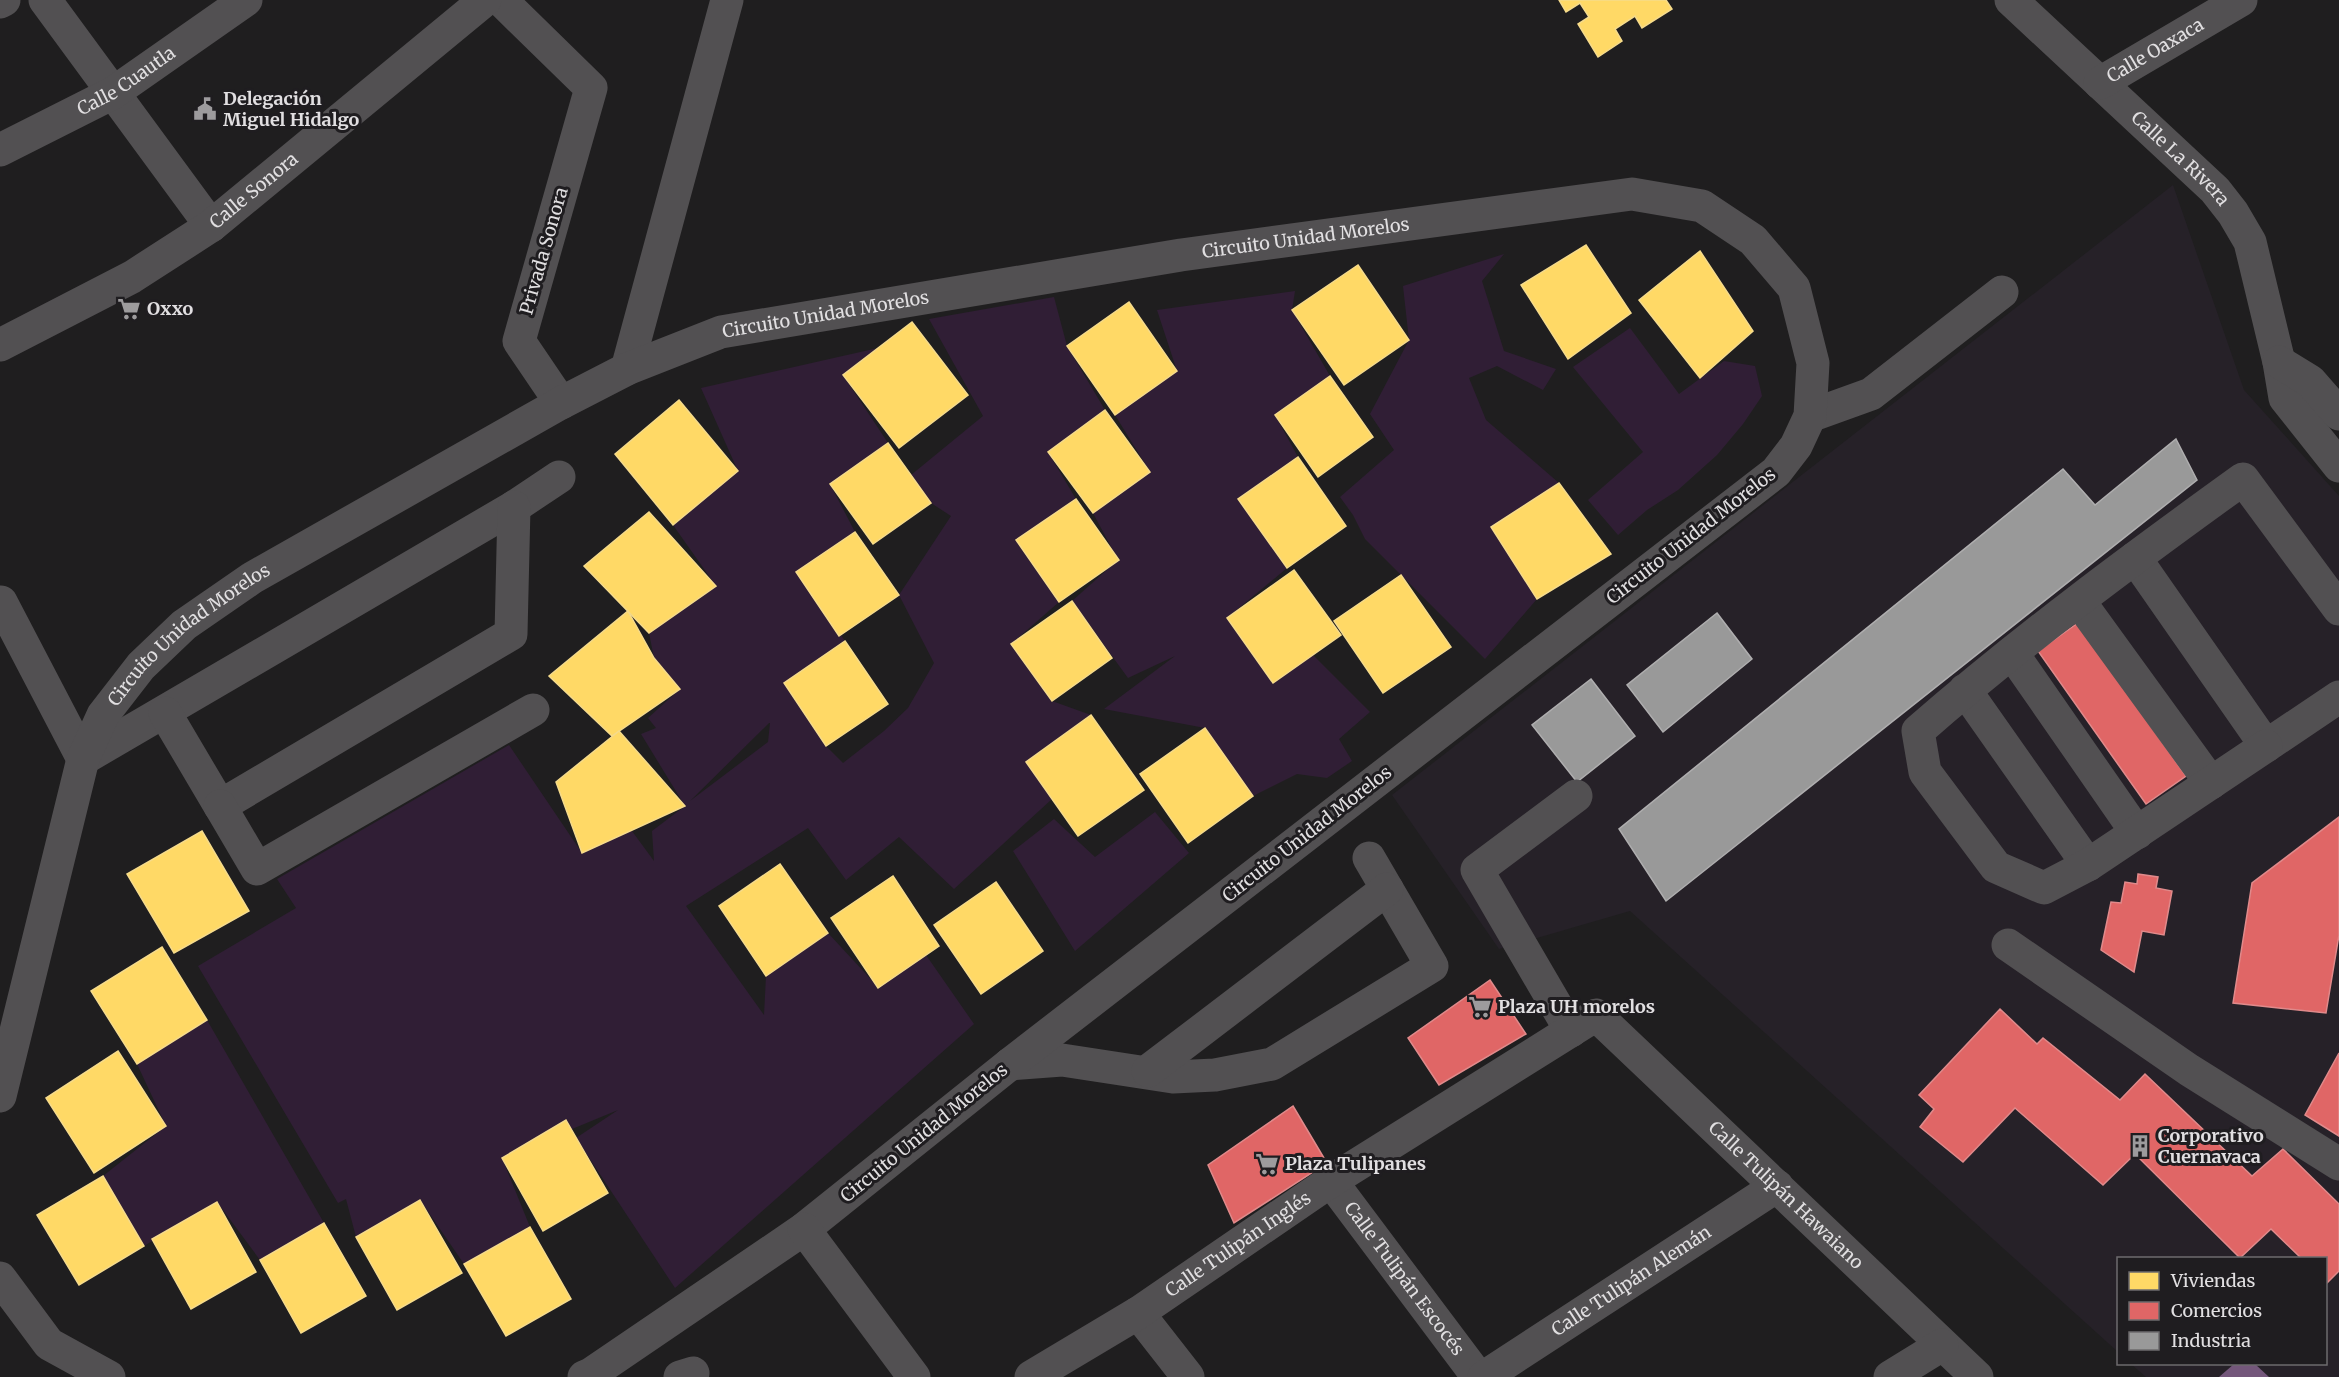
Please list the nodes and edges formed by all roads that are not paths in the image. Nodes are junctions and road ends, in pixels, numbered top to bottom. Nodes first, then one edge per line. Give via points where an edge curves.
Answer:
1 (4, 0) edge
2 (45, 0) edge
3 (246, 0) edge
4 (485, 0) edge
5 (501, 0) edge
6 (727, 0) edge
7 (2011, 0) edge
8 (2241, 0) edge
9 (0, 2) edge
10 (2100, 83) junction
11 (113, 93) junction
12 (0, 150) edge
13 (211, 226) junction
14 (2002, 292) dead end
15 (0, 345) edge
16 (2279, 362) junction
17 (627, 369) junction
18 (561, 403) junction
19 (2339, 414) edge
20 (1810, 416) junction
21 (2328, 433) edge
22 (2339, 466) edge
23 (559, 477) dead end
24 (514, 507) junction
25 (2134, 558) junction
26 (2079, 601) junction
27 (1, 602) edge
28 (2339, 609) edge
29 (2012, 653) junction
30 (1965, 690) junction
31 (2339, 697) edge
32 (533, 710) dead end
33 (165, 713) junction
34 (2266, 746) junction
35 (83, 759) junction
36 (2211, 783) junction
37 (1576, 796) dead end
38 (220, 806) junction
39 (2137, 832) junction
40 (1369, 858) dead end
41 (2088, 865) junction
42 (1388, 889) junction
43 (2008, 945) dead end
44 (1583, 1023) junction
45 (1010, 1064) junction
46 (1148, 1071) junction
47 (0, 1096) edge
48 (2339, 1164) edge
49 (1331, 1181) junction
50 (1777, 1186) junction
51 (804, 1229) junction
52 (0, 1278) edge
53 (1138, 1313) junction
54 (49, 1344) junction
55 (1942, 1345) junction
56 (70, 1377) edge
57 (109, 1377) edge
58 (584, 1377) edge
59 (914, 1377) edge
60 (1031, 1377) edge
61 (1188, 1377) edge
62 (1478, 1377) edge
63 (1484, 1377) edge
64 (1890, 1377) edge
65 (1977, 1377) edge

1 - 9 street
2 - 11 street
3 - 11 street, Calle Cuautla
4 - 13 street, Calle Sonora
5 - 18 street, Privada Sonora via 591,88 519,341
6 - 17 street
7 - 10 street, Calle La Rivera
8 - 10 street, Calle Oaxaca
10 - 16 street, Calle La Rivera via 2215,190 2233,213 2250,242
11 - 12 street, Calle Cuautla
11 - 13 street
13 - 15 street, Calle Sonora via 132,277
14 - 20 street via 1871,394
16 - 19 street via 2310,381
16 - 21 street, Calle La Rivera via 2286,398
17 - 18 street, Circuito Unidad Morelos
17 - 20 street, Circuito Unidad Morelos via 721,332 1181,255 1632,194 1702,206 1753,240 1794,288 1814,363
18 - 35 street, Circuito Unidad Morelos via 252,578 184,625 141,666 103,715
20 - 45 street, Circuito Unidad Morelos via 1796,446 1776,472
21 - 22 street, Calle La Rivera
23 - 24 street
24 - 33 street
24 - 38 street via 512,634
25 - 26 street
25 - 28 street via 2243,479
25 - 34 street
26 - 29 street
26 - 36 street
27 - 35 street
29 - 30 street
29 - 39 street
30 - 41 street
30 - 41 street via 1918,731 1925,772 1996,867 2044,888
31 - 34 street
32 - 38 street via 257,869
33 - 35 street
33 - 38 street
34 - 36 street
35 - 47 street, Circuito Unidad Morelos
36 - 39 street
37 - 44 street, Calle Tulipán Hawaiano via 1477,870
39 - 41 street
40 - 42 street
42 - 46 street
42 - 46 street via 1432,966 1272,1064 1215,1075 1173,1077
43 - 48 street via 2189,1070
44 - 49 street, Calle Tulipán Inglés
44 - 50 street, Calle Tulipán Hawaiano
45 - 46 street via 1062,1060
45 - 51 street, Circuito Unidad Morelos
49 - 53 street, Calle Tulipán Inglés
49 - 62 street, Calle Tulipán Escocés
50 - 55 street, Calle Tulipán Hawaiano
50 - 63 street, Calle Tulipán Alemán
51 - 58 street, Circuito Unidad Morelos
51 - 59 street
52 - 54 street
53 - 60 street, Calle Tulipán Inglés
53 - 61 street
54 - 56 street
54 - 57 street
55 - 64 street
55 - 65 street, Calle Tulipán Hawaiano

